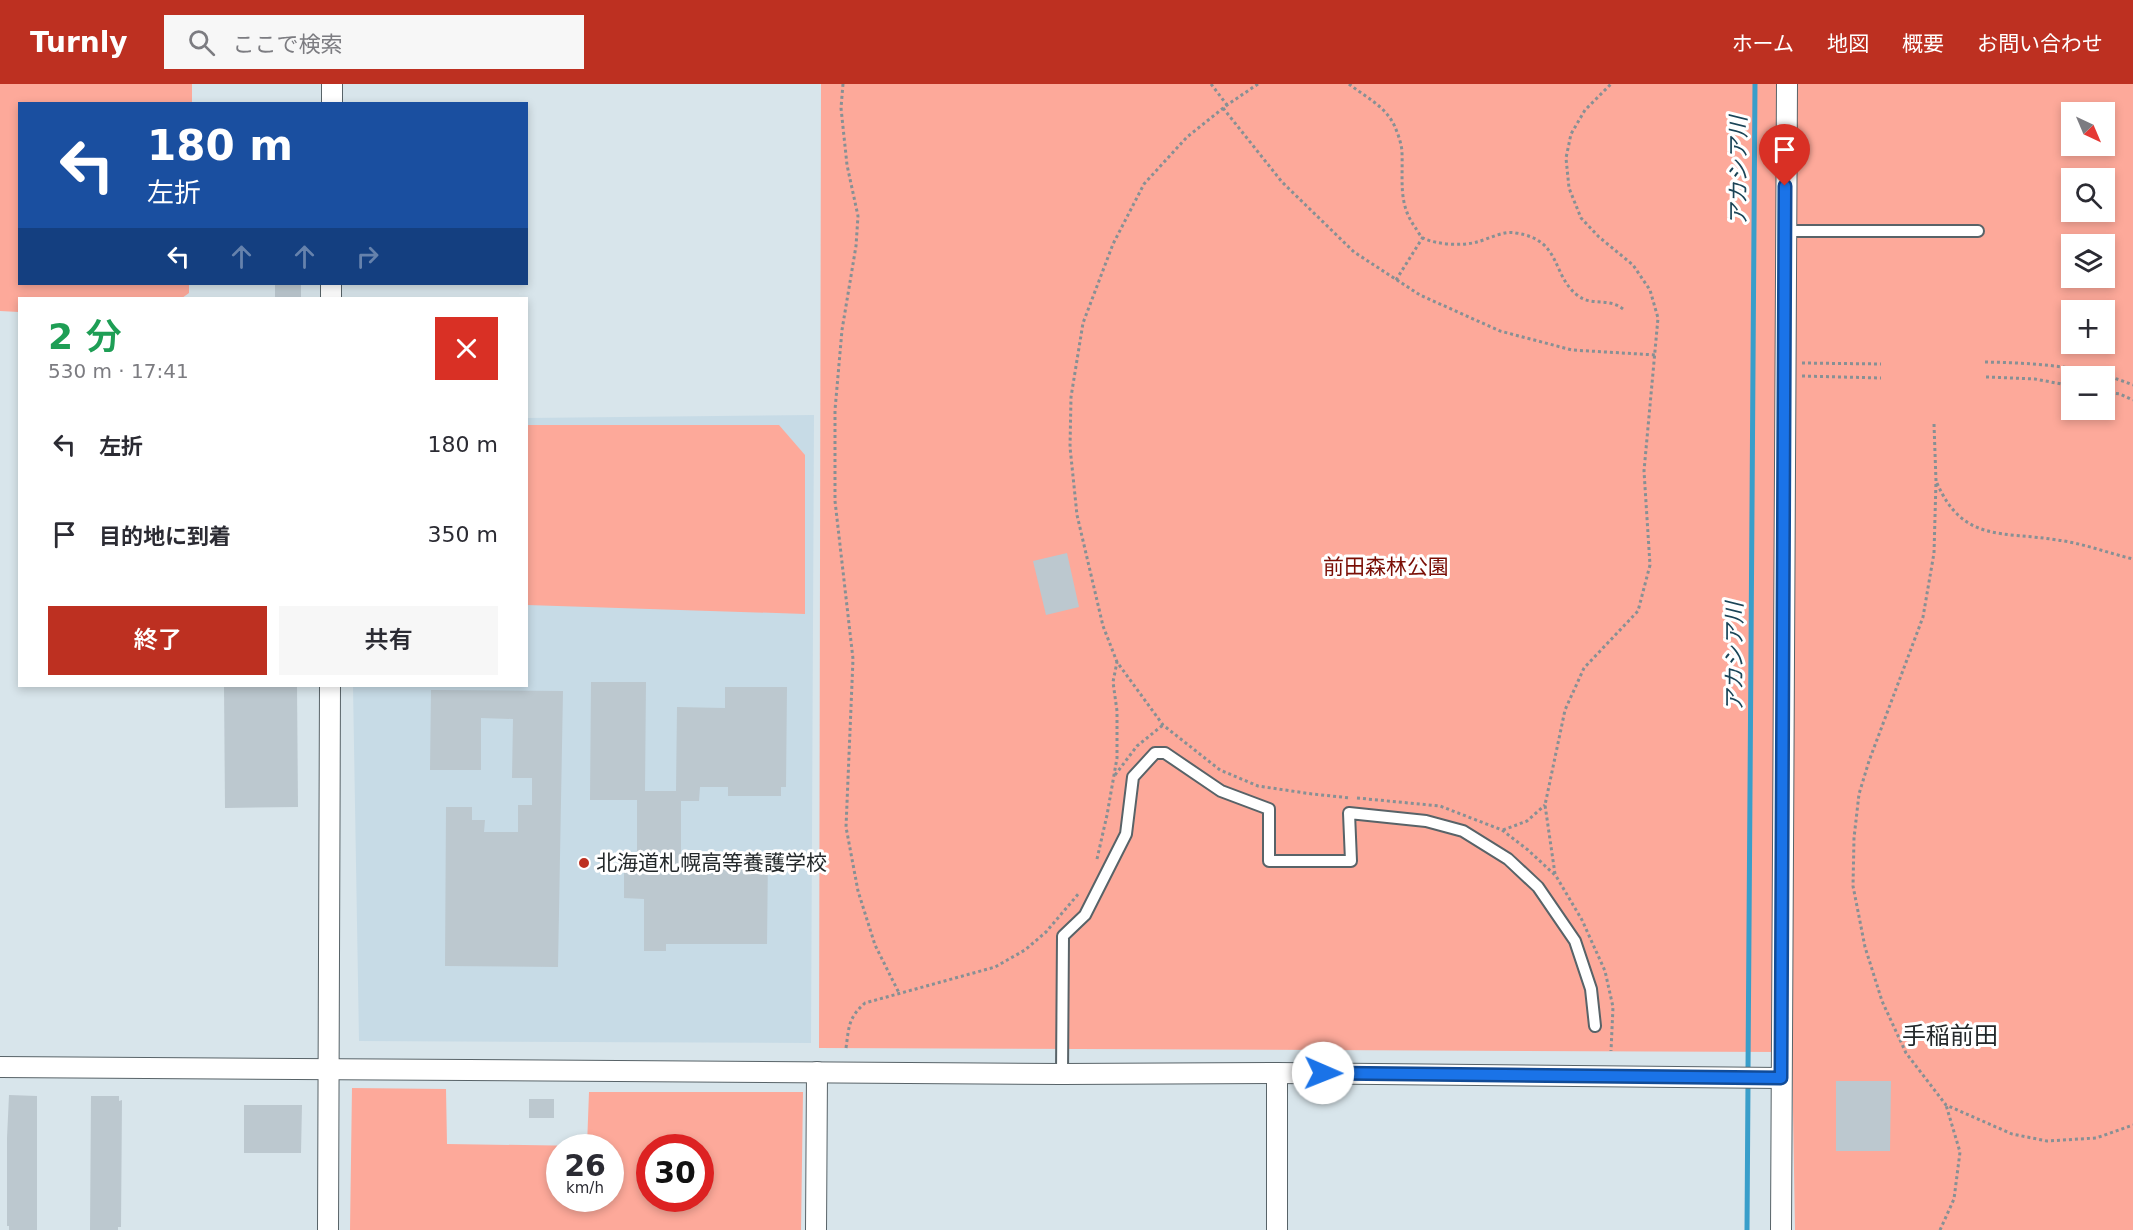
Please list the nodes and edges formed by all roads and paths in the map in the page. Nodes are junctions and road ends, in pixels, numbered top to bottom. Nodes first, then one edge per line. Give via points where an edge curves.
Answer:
1 (332, 84) edge
2 (843, 84) edge
3 (1211, 84) edge
4 (1258, 84) edge
5 (1349, 84) edge
6 (1611, 84) edge
7 (1787, 84) edge
8 (332, 102) edge
9 (1225, 106) junction
10 (1785, 231) junction
11 (1978, 231) dead end
12 (1423, 237) junction
13 (1396, 280) junction
14 (1623, 309) dead end
15 (1656, 355) junction
16 (1985, 362) dead end
17 (1881, 364) dead end
18 (1785, 369) junction
19 (1986, 377) dead end
20 (1881, 378) dead end
21 (2061, 384) edge
22 (2133, 385) edge
23 (2115, 393) edge
24 (2133, 400) edge
25 (1934, 424) dead end
26 (1936, 481) junction
27 (2133, 559) edge
28 (1117, 662) junction
29 (330, 687) edge
30 (1163, 725) junction
31 (1114, 776) junction
32 (1545, 805) junction
33 (1502, 830) junction
34 (1096, 862) dead end
35 (1080, 891) dead end
36 (899, 993) junction
37 (1595, 1026) dead end
38 (846, 1048) dead end
39 (0, 1067) edge
40 (330, 1069) junction
41 (817, 1072) junction
42 (1277, 1073) junction
43 (1062, 1074) junction
44 (1776, 1078) junction
45 (1946, 1105) junction
46 (2133, 1125) edge
47 (328, 1230) edge
48 (816, 1230) edge
49 (1277, 1230) edge
50 (1781, 1230) edge
51 (1940, 1230) edge

1 - 8 street
2 - 36 path via 841,108 847,165 858,216 842,330 836,410 835,501 853,659 846,827 858,891 875,945
3 - 9 path
4 - 9 path
5 - 12 path via 1379,106 1394,124 1402,150 1404,206
6 - 15 path via 1585,110 1571,134 1566,158 1569,188 1581,218 1633,265 1650,290 1658,318
7 - 10 street
9 - 13 path via 1282,182 1354,252
9 - 28 path via 1187,137 1144,184 1113,244 1083,323 1071,397 1071,459 1077,515 1103,626
10 - 11 lane
10 - 18 street
12 - 13 path
12 - 14 path via 1449,245 1475,243 1515,232 1536,239 1551,251 1575,294 1590,303 1604,302
13 - 15 path via 1500,331 1572,350
15 - 32 path via 1644,471 1650,565 1638,611 1584,668 1565,710
16 - 22 path via 2090,372
17 - 18 path
18 - 20 path
18 - 44 street
19 - 21 path
23 - 24 path
25 - 26 path
26 - 27 path via 1946,502 1964,520 1992,533 2058,540
26 - 45 path via 1934,553 1923,617 1859,794 1853,886 1865,947 1882,1001 1905,1053
28 - 30 path
28 - 31 path via 1113,682 1117,711
29 - 40 street
30 - 31 path via 1137,746
30 - 33 path via 1220,770 1258,786 1440,806
31 - 34 path
32 - 33 path via 1527,821
32 - 33 path via 1556,876
35 - 36 path via 1046,932 1015,956 995,967
36 - 38 path via 865,1003 854,1012
37 - 43 lane via 1591,989 1575,941 1538,887 1499,853 1463,831 1439,824 1349,813 1351,861 1269,861 1269,809 1221,791 1166,753 1155,753 1133,777 1126,834 1085,915 1063,936
39 - 40 street
40 - 41 street
40 - 47 street
41 - 43 street
41 - 48 street
42 - 43 street
42 - 44 street
42 - 49 street
44 - 50 street
45 - 46 path via 2012,1134 2047,1141 2096,1138
45 - 51 path via 1960,1152 1954,1199

